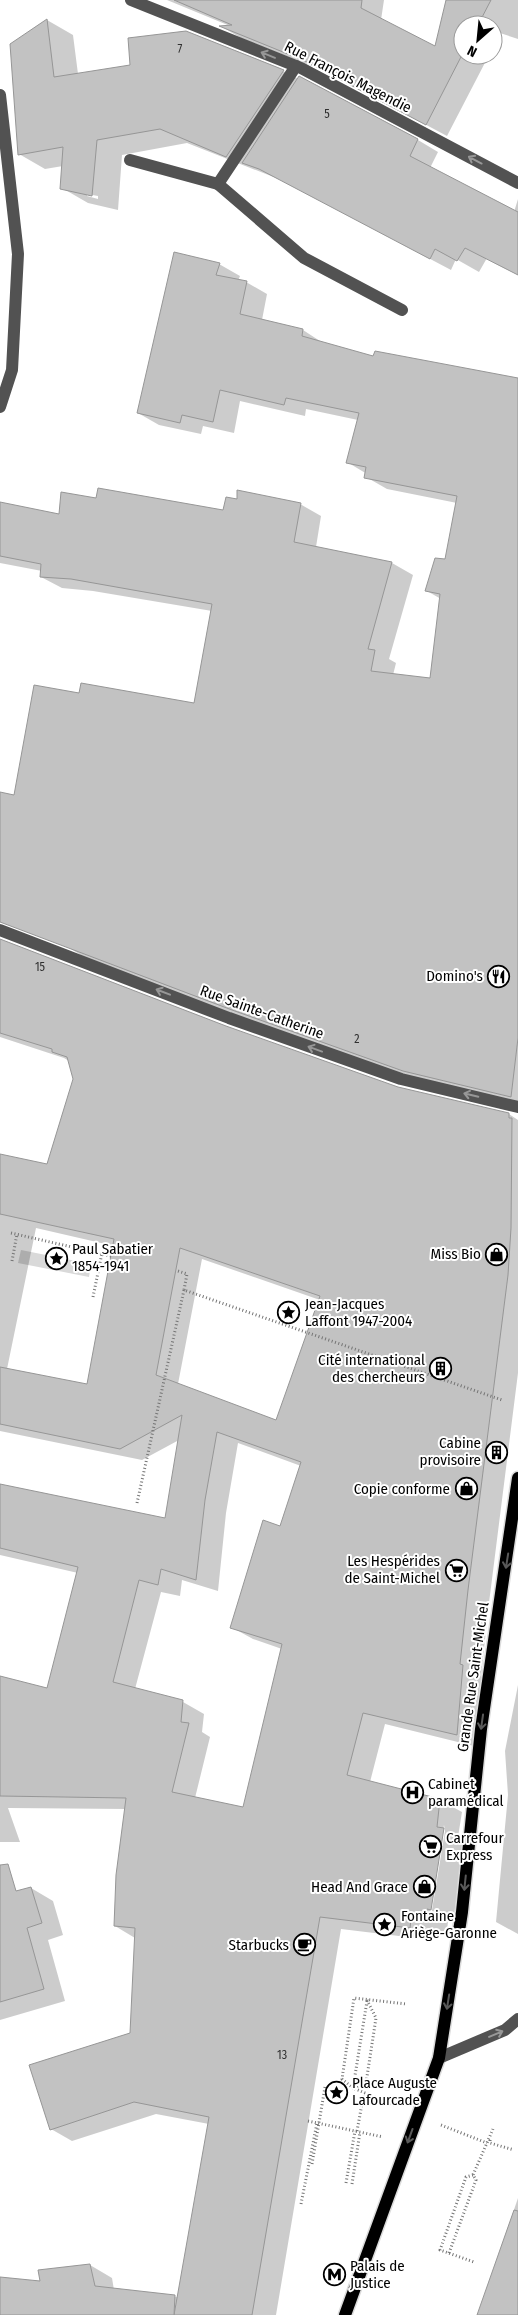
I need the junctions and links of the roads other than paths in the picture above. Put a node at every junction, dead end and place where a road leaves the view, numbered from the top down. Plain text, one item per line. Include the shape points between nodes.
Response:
1 (131, 0) edge
2 (296, 66) junction
3 (0, 95) edge
4 (130, 160) dead end
5 (518, 183) edge
6 (218, 184) junction
7 (402, 310) dead end
8 (0, 407) edge
9 (0, 930) edge
10 (518, 1107) edge
11 (518, 1478) edge
12 (518, 2019) edge
13 (439, 2058) junction
14 (345, 2315) edge

2 -> 1 street, Rue François Magendie
5 -> 2 street, Rue François Magendie
2 - 6 street
3 - 8 street via 18,254 12,370
4 - 6 street
6 - 7 street via 304,258
10 -> 9 street, Rue Sainte-Catherine via 401,1079 229,1018
11 -> 13 main road, Grande Rue Saint-Michel via 481,1729 462,1912
13 -> 12 street via 505,2030
13 -> 14 main road

